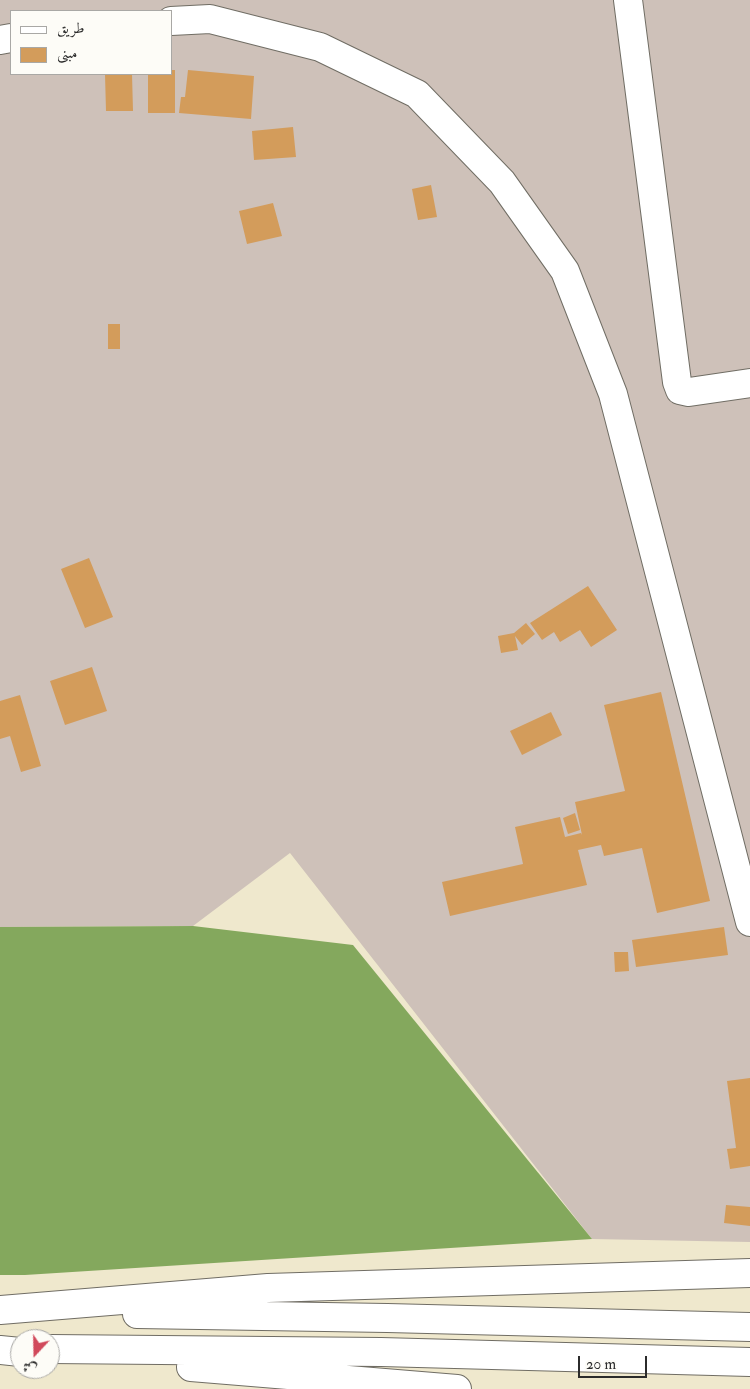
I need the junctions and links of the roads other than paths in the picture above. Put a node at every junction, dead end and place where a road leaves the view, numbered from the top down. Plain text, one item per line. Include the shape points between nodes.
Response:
1 (628, 0) edge
2 (172, 21) edge
3 (750, 382) edge
4 (750, 922) edge
5 (750, 1273) edge
6 (0, 1311) edge
7 (750, 1327) edge
8 (60, 1349) edge
9 (60, 1355) edge
10 (750, 1362) edge
11 (456, 1389) edge

1 - 3 main road via 676,382 680,390 689,392
2 - 4 main road via 210,19 320,47 416,94 502,182 565,272 613,394
5 - 6 main road via 268,1288
6 - 7 main road
8 - 10 main road via 381,1352
9 - 11 main road

